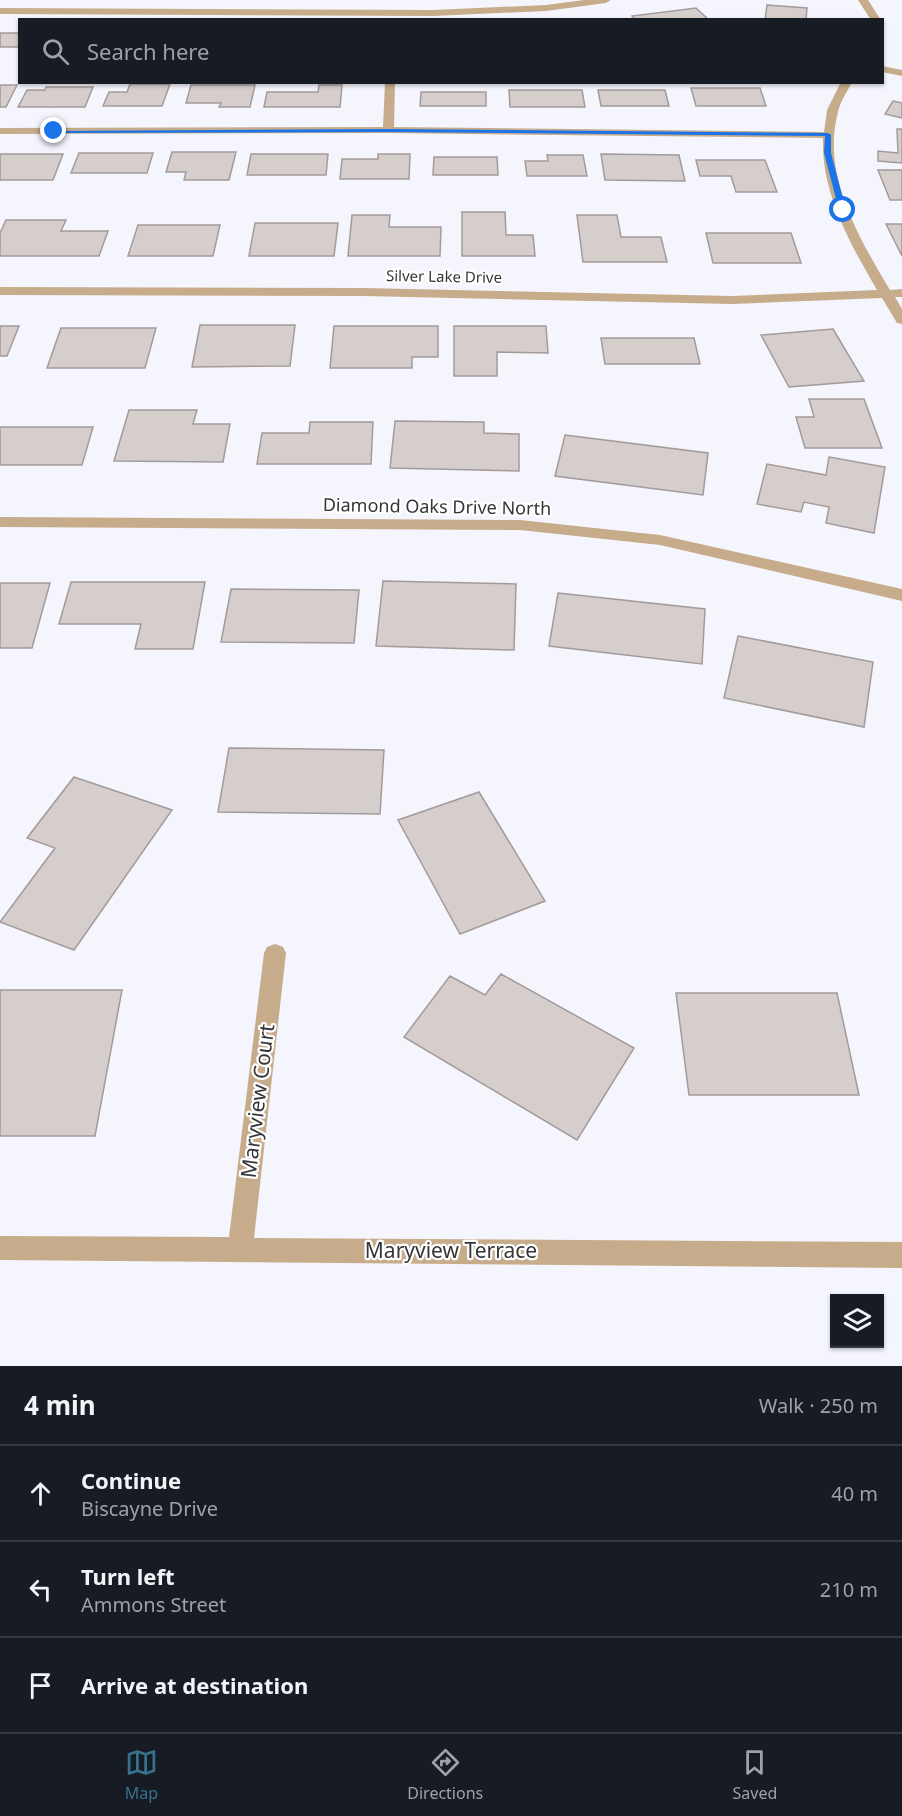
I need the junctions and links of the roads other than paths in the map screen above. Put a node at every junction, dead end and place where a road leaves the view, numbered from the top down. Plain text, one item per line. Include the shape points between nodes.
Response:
1 (396, 0) edge
2 (606, 0) edge
3 (863, 0) edge
4 (0, 12) edge
5 (394, 16) edge
6 (875, 18) edge
7 (884, 69) edge
8 (902, 73) edge
9 (390, 84) edge
10 (846, 84) edge
11 (388, 130) junction
12 (0, 131) edge
13 (828, 135) junction
14 (0, 291) edge
15 (902, 293) edge
16 (887, 295) junction
17 (902, 320) edge
18 (0, 522) edge
19 (902, 595) edge
20 (275, 952) dead end
21 (0, 1248) edge
22 (240, 1249) junction
23 (902, 1255) edge

1 - 5 street
2 - 5 street via 546,8
3 - 6 street
4 - 5 street
7 - 8 street
9 - 11 street
10 - 13 street via 837,96
11 - 12 street
11 - 13 street
13 - 16 street via 828,153 843,210 859,248
14 - 16 street, Silver Lake Drive via 363,292 733,300
15 - 16 street, Silver Lake Drive
16 - 17 street
18 - 19 street, Diamond Oaks Drive North via 520,525 660,540
20 - 22 street, Maryview Court
21 - 22 street, Maryview Terrace
22 - 23 street, Maryview Terrace

